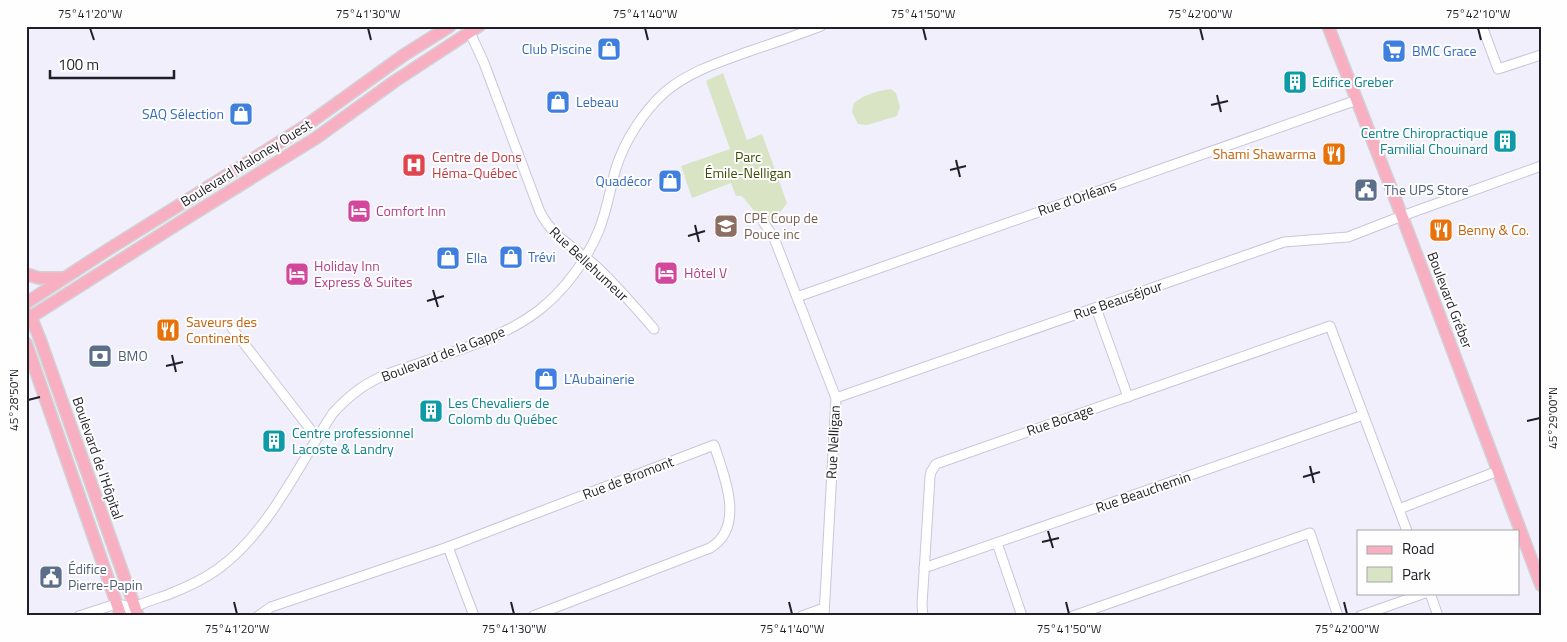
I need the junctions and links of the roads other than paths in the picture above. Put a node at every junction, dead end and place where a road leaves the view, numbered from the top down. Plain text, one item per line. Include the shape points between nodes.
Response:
1 (450, 26) edge
2 (821, 26) edge
3 (1328, 26) edge
4 (1482, 26) edge
5 (472, 28) edge
6 (441, 30) edge
7 (1541, 54) edge
8 (1357, 100) junction
9 (1541, 166) edge
10 (227, 174) junction
11 (236, 188) junction
12 (1402, 216) junction
13 (764, 223) dead end
14 (585, 257) junction
15 (26, 274) edge
16 (63, 278) junction
17 (796, 297) junction
18 (26, 303) edge
19 (1096, 308) junction
20 (28, 317) edge
21 (232, 328) dead end
22 (654, 329) dead end
23 (27, 347) edge
24 (1128, 397) junction
25 (836, 398) junction
26 (1363, 414) junction
27 (317, 438) junction
28 (1498, 472) junction
29 (1399, 509) junction
30 (1407, 530) edge
31 (997, 543) junction
32 (448, 547) junction
33 (924, 568) junction
34 (1541, 585) edge
35 (1421, 594) edge
36 (1430, 594) edge
37 (116, 604) junction
38 (136, 611) edge
39 (824, 612) edge
40 (79, 616) edge
41 (122, 616) edge
42 (258, 616) edge
43 (474, 616) edge
44 (533, 616) edge
45 (802, 616) edge
46 (923, 616) edge
47 (1022, 616) edge
48 (1073, 616) edge
49 (1338, 616) edge
50 (1360, 616) edge
51 (1438, 616) edge

1 - 6 main road, Boulevard Maloney Ouest
2 - 14 street, Boulevard de la Gappe via 708,66 664,93 639,122 623,149 602,221
3 - 8 main road, Boulevard Gréber
4 - 7 street via 1498,69
5 - 11 main road, Boulevard Maloney Ouest via 316,138
5 - 14 street, Rue Bellehumeur via 540,212 554,233
6 - 10 main road, Boulevard Maloney Ouest via 320,116
8 - 12 main road, Boulevard Gréber
8 - 17 street, Rue d'Orléans
9 - 12 street, Rue Beauséjour
10 - 11 main road
10 - 16 main road, Boulevard Maloney Ouest
11 - 20 main road, Boulevard Maloney Ouest
12 - 19 street, Rue Beauséjour via 1348,237 1284,242
12 - 28 main road, Boulevard Gréber
13 - 17 street, Rue Nelligan via 774,238
14 - 22 street, Rue Bellehumeur
14 - 27 street, Boulevard de la Gappe via 549,302 527,318 489,339 363,386 333,413
15 - 16 main road via 39,278
16 - 18 main road, Boulevard Maloney Ouest
17 - 25 street, Rue Nelligan
19 - 24 street
19 - 25 street, Rue Beauséjour
20 - 38 main road, Boulevard de l'Hôpital via 41,342
21 - 27 street
23 - 37 main road
24 - 26 street, Rue Bocage via 1330,326
24 - 33 street, Rue Bocage via 936,464 930,477
25 - 39 street, Rue Nelligan
26 - 29 street
26 - 31 street, Rue Beauchemin
27 - 38 street, Boulevard de la Gappe via 270,513 244,546 213,572
28 - 29 street
28 - 34 main road, Boulevard Gréber
29 - 30 street
31 - 33 street, Rue Beauchemin
31 - 47 street
32 - 42 street, Rue de Bromont via 271,607
32 - 43 street
32 - 44 street, Rue de Bromont via 714,445 729,497 728,524 720,540 710,548
33 - 46 street, Rue Bocage
35 - 50 street
36 - 51 street
37 - 38 street, Boulevard de la Gappe
37 - 40 street, Boulevard de la Gappe
37 - 41 main road
38 - 41 street, Boulevard de la Gappe
39 - 45 street
48 - 49 street via 1310,533

